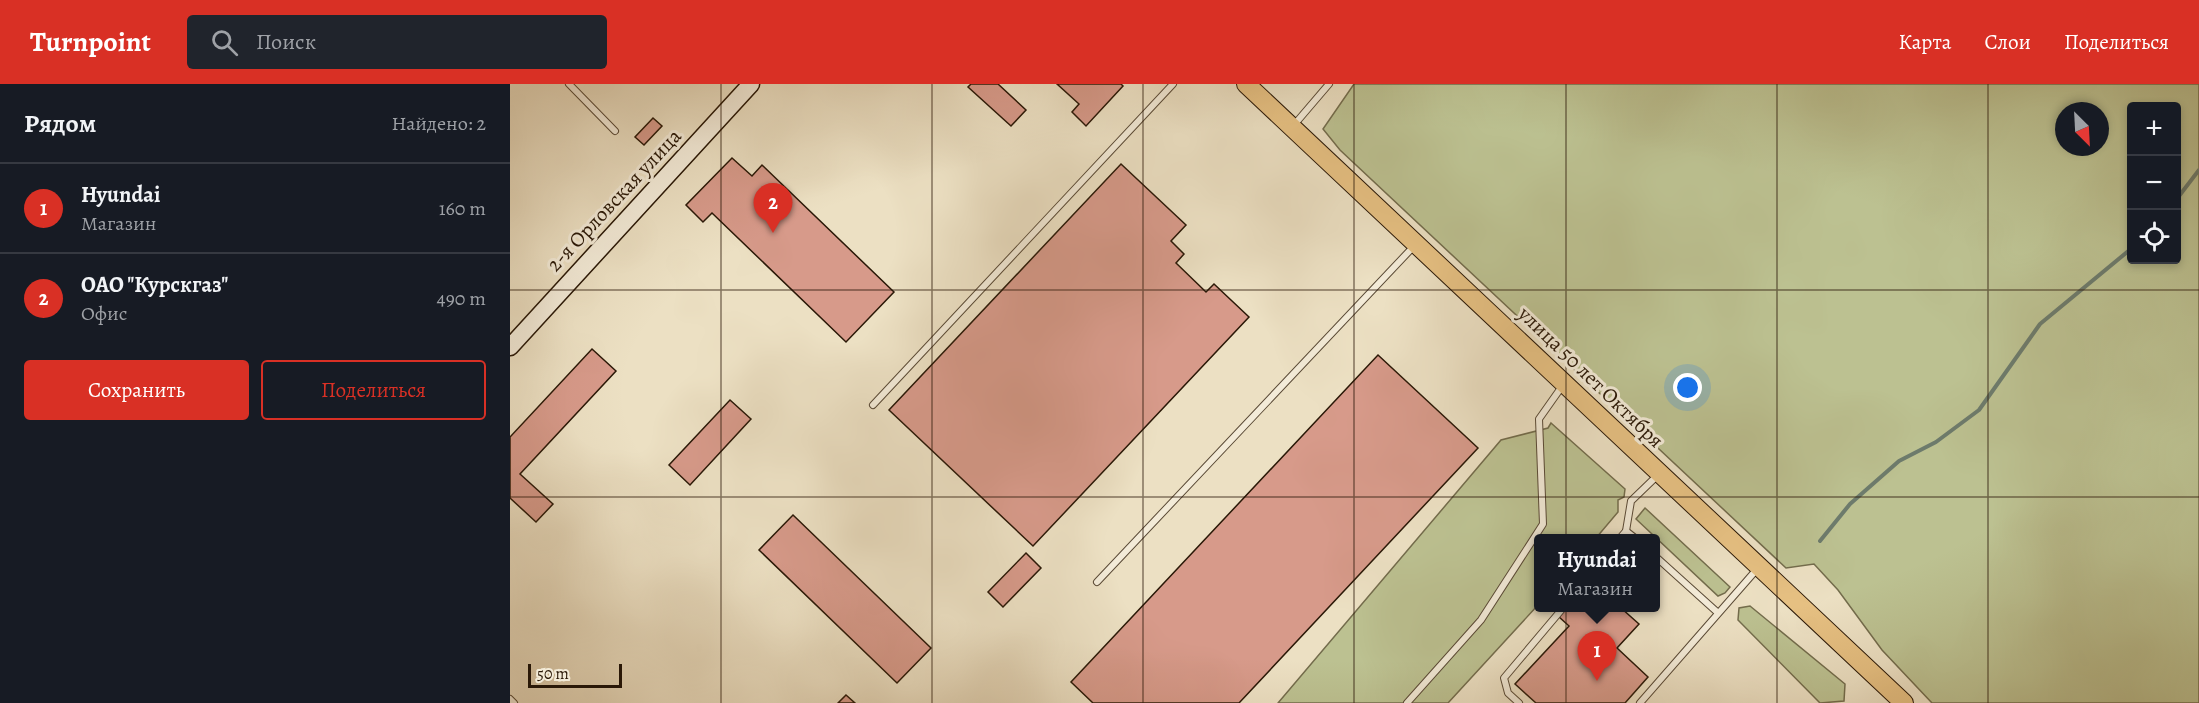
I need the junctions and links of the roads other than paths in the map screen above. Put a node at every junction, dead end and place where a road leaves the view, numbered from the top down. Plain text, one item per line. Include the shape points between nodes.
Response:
1 (569, 84) edge
2 (751, 84) edge
3 (1173, 84) edge
4 (1246, 84) edge
5 (1329, 84) edge
6 (1292, 128) junction
7 (615, 131) dead end
8 (1415, 244) junction
9 (510, 347) edge
10 (1565, 382) junction
11 (873, 405) dead end
12 (1653, 479) junction
13 (1626, 531) junction
14 (1537, 534) edge
15 (1623, 534) edge
16 (1630, 534) edge
17 (1534, 538) edge
18 (1660, 561) edge
19 (1759, 567) junction
20 (1096, 582) dead end
21 (1560, 612) edge
22 (1717, 612) junction
23 (510, 699) edge
24 (514, 703) edge
25 (1407, 703) edge
26 (1519, 703) edge
27 (1640, 703) edge
28 (1904, 703) edge

1 - 7 lane
2 - 9 street, 2-я Орловская улица
3 - 11 lane
4 - 6 main road, улица 50 лет Октября
5 - 6 lane
6 - 8 main road, улица 50 лет Октября
8 - 10 main road, улица 50 лет Октября
8 - 20 lane
10 - 12 main road, улица 50 лет Октября
10 - 14 lane via 1539,419 1543,524
12 - 13 lane via 1631,501
12 - 19 main road, улица 50 лет Октября
13 - 15 lane
13 - 16 lane
17 - 25 lane via 1481,620
18 - 22 lane
19 - 22 lane
19 - 28 main road, улица 50 лет Октября
21 - 26 lane via 1504,678 1508,693
22 - 27 lane
23 - 24 lane

